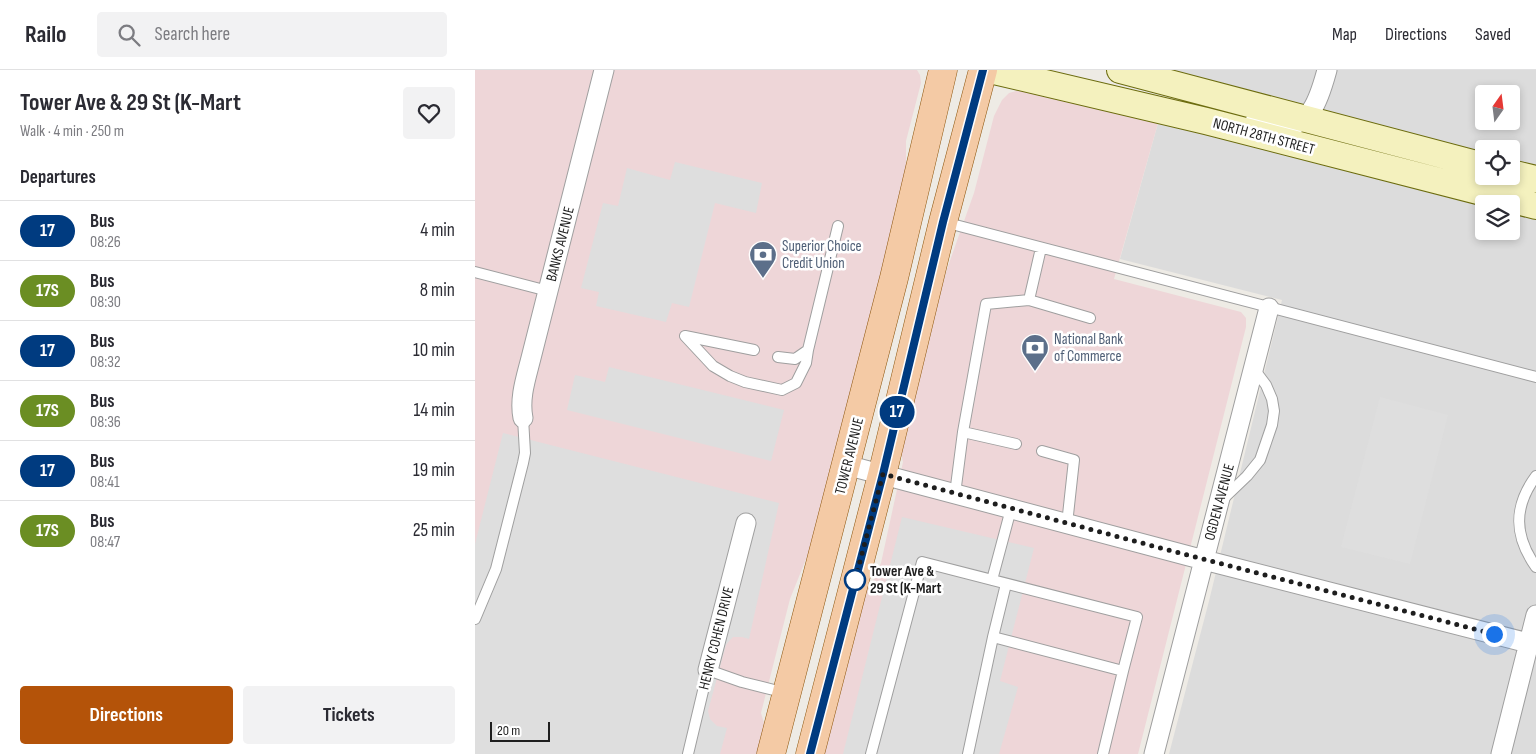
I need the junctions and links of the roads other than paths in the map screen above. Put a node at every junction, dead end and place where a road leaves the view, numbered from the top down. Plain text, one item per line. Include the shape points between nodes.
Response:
1 (604, 70) edge
2 (943, 70) edge
3 (983, 70) edge
4 (990, 70) edge
5 (1120, 70) edge
6 (1327, 70) edge
7 (1169, 112) junction
8 (1306, 118) junction
9 (1475, 164) edge
10 (1520, 176) edge
11 (1536, 180) edge
12 (1536, 206) edge
13 (943, 222) junction
14 (838, 226) dead end
15 (1041, 248) junction
16 (475, 272) edge
17 (548, 291) junction
18 (1029, 300) junction
19 (1269, 308) junction
20 (1090, 318) dead end
21 (755, 350) dead end
22 (808, 350) junction
23 (777, 357) dead end
24 (1253, 368) junction
25 (1536, 377) edge
26 (523, 418) joint
27 (963, 432) junction
28 (1016, 444) dead end
29 (1042, 450) dead end
30 (846, 465) junction
31 (883, 474) junction
32 (1536, 476) edge
33 (955, 494) junction
34 (1218, 503) junction
35 (1011, 509) junction
36 (746, 523) dead end
37 (1067, 524) junction
38 (1204, 560) junction
39 (1536, 567) edge
40 (992, 580) junction
41 (1006, 584) junction
42 (1536, 615) edge
43 (475, 619) edge
44 (993, 638) junction
45 (1533, 644) edge
46 (709, 670) junction
47 (1123, 671) junction
48 (787, 693) junction
49 (687, 754) edge
50 (771, 754) edge
51 (810, 754) edge
52 (871, 754) edge
53 (968, 754) edge
54 (1103, 754) edge
55 (1154, 754) edge
56 (1501, 754) edge

1 - 17 street, BANKS AVENUE
2 - 30 main road, TOWER AVENUE
3 - 13 main road
4 - 7 main road, NORTH 28TH STREET
5 - 8 main road, NORTH 28TH STREET
6 - 8 street via 1320,95
7 - 8 street via 1213,111 1277,126 1290,126
7 - 12 main road, NORTH 28TH STREET
8 - 9 main road, NORTH 28TH STREET
10 - 11 main road
13 - 15 lane
13 - 31 main road
14 - 22 lane
15 - 18 lane
15 - 19 lane
16 - 17 lane
17 - 26 street, BANKS AVENUE via 522,398
18 - 20 lane
18 - 27 lane via 986,304
19 - 24 street, OGDEN AVENUE
19 - 25 lane
21 - 22 lane via 685,336 713,366 729,376 782,390 799,378
22 - 23 lane via 795,359
24 - 34 street, OGDEN AVENUE
24 - 34 lane via 1272,399 1272,425 1260,460
26 - 43 lane via 523,463 496,569
27 - 28 lane
27 - 33 lane
29 - 37 lane via 1074,460
30 - 31 street
30 - 48 main road, TOWER AVENUE
31 - 33 street
31 - 51 main road
32 - 39 lane via 1518,514 1525,549
33 - 35 street
34 - 38 street, OGDEN AVENUE
35 - 37 street
35 - 40 lane
36 - 46 street, HENRY COHEN DRIVE
37 - 38 street
38 - 45 street
38 - 55 street, OGDEN AVENUE
40 - 41 lane
40 - 52 lane via 922,562
41 - 44 lane
41 - 47 lane via 1137,617
42 - 45 street
44 - 47 lane
44 - 53 lane
45 - 56 street
46 - 48 lane
46 - 49 lane, HENRY COHEN DRIVE
47 - 54 lane
48 - 50 main road, TOWER AVENUE

